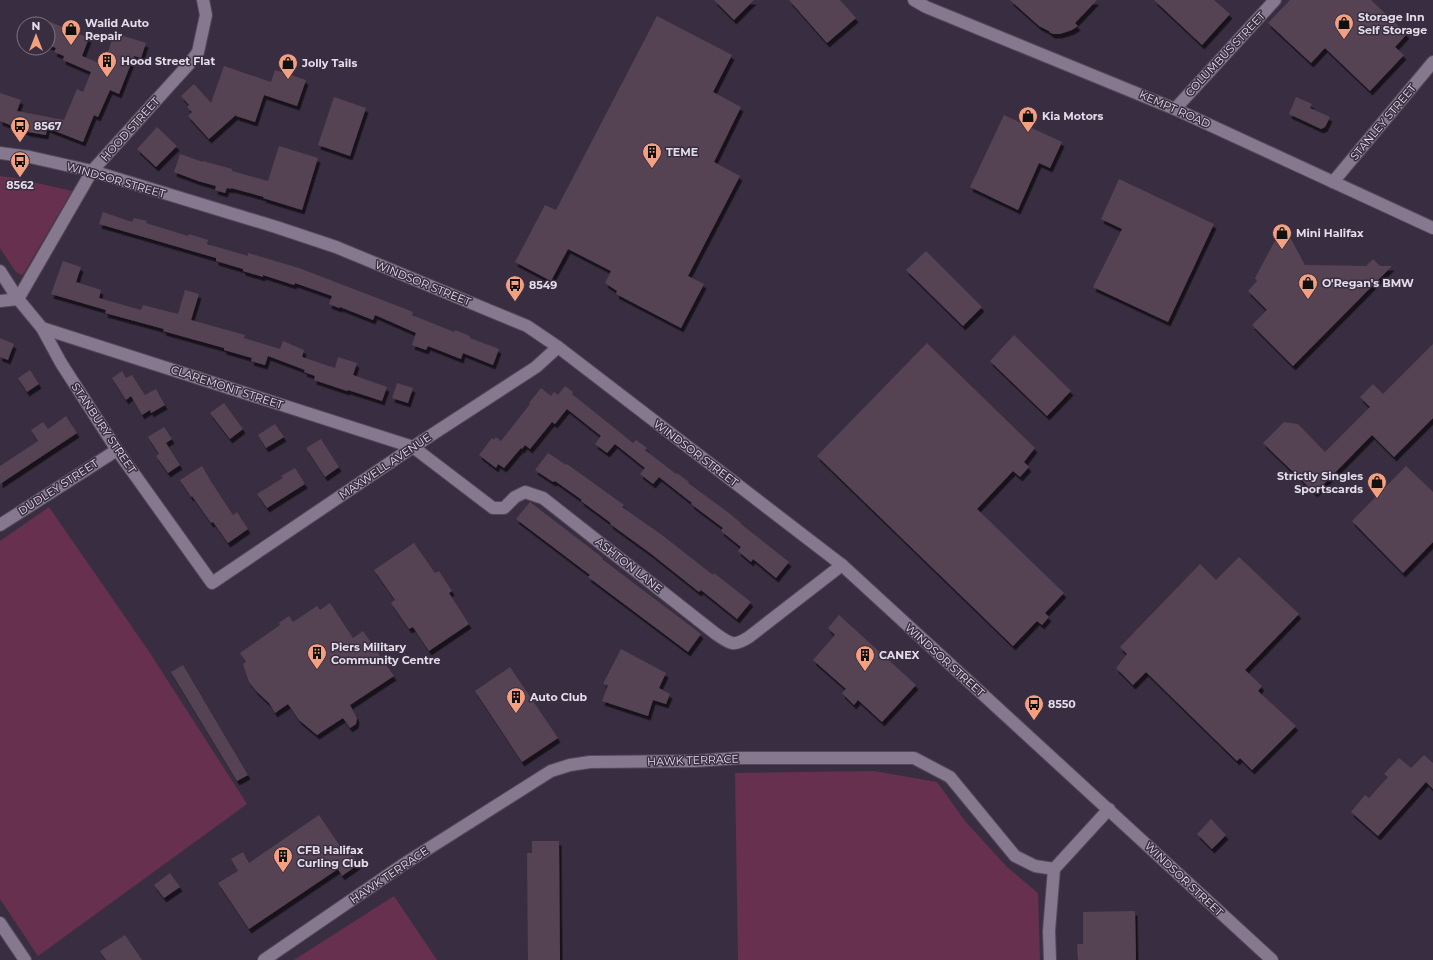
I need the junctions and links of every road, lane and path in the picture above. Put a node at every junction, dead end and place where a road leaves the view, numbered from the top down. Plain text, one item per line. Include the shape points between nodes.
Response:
1 (203, 0) edge
2 (914, 0) edge
3 (1275, 0) edge
4 (1433, 62) edge
5 (1175, 109) junction
6 (0, 153) edge
7 (92, 171) junction
8 (1333, 182) junction
9 (1433, 228) edge
10 (0, 271) edge
11 (18, 299) junction
12 (0, 301) edge
13 (42, 328) junction
14 (558, 347) junction
15 (413, 447) junction
16 (117, 450) junction
17 (0, 525) edge
18 (842, 565) junction
19 (212, 583) joint
20 (1109, 809) junction
21 (1054, 869) junction
22 (0, 923) edge
23 (25, 960) edge
24 (264, 960) edge
25 (1050, 960) edge
26 (1272, 960) edge

1 - 7 street, HOOD STREET via 206,15 198,52
2 - 5 street, KEMPT ROAD
3 - 5 street, COLUMBUS STREET
4 - 8 street, STANLEY STREET
5 - 8 street, KEMPT ROAD
6 - 7 street, WINDSOR STREET
7 - 11 street, HOOD STREET
7 - 14 street, WINDSOR STREET via 336,247 527,326
8 - 9 street, KEMPT ROAD
10 - 11 street, STANBURY STREET
11 - 12 street
11 - 13 street, STANBURY STREET
13 - 15 street, CLAREMONT STREET
13 - 16 street, STANBURY STREET via 61,363
14 - 15 street, MAXWELL AVENUE via 536,366
14 - 18 street, WINDSOR STREET
15 - 18 street, ASHTON LANE via 493,508 504,508 515,497 525,492 543,498 716,634 734,644 741,643 766,625
15 - 19 street, MAXWELL AVENUE
16 - 17 street, DUDLEY STREET
16 - 19 street, STANBURY STREET
18 - 20 street, WINDSOR STREET
20 - 21 street
20 - 26 street, WINDSOR STREET
21 - 24 street, HAWK TERRACE via 1035,866 1015,856 950,777 914,758 739,758 590,762 551,771 404,864
21 - 25 street via 1049,931
22 - 23 street

